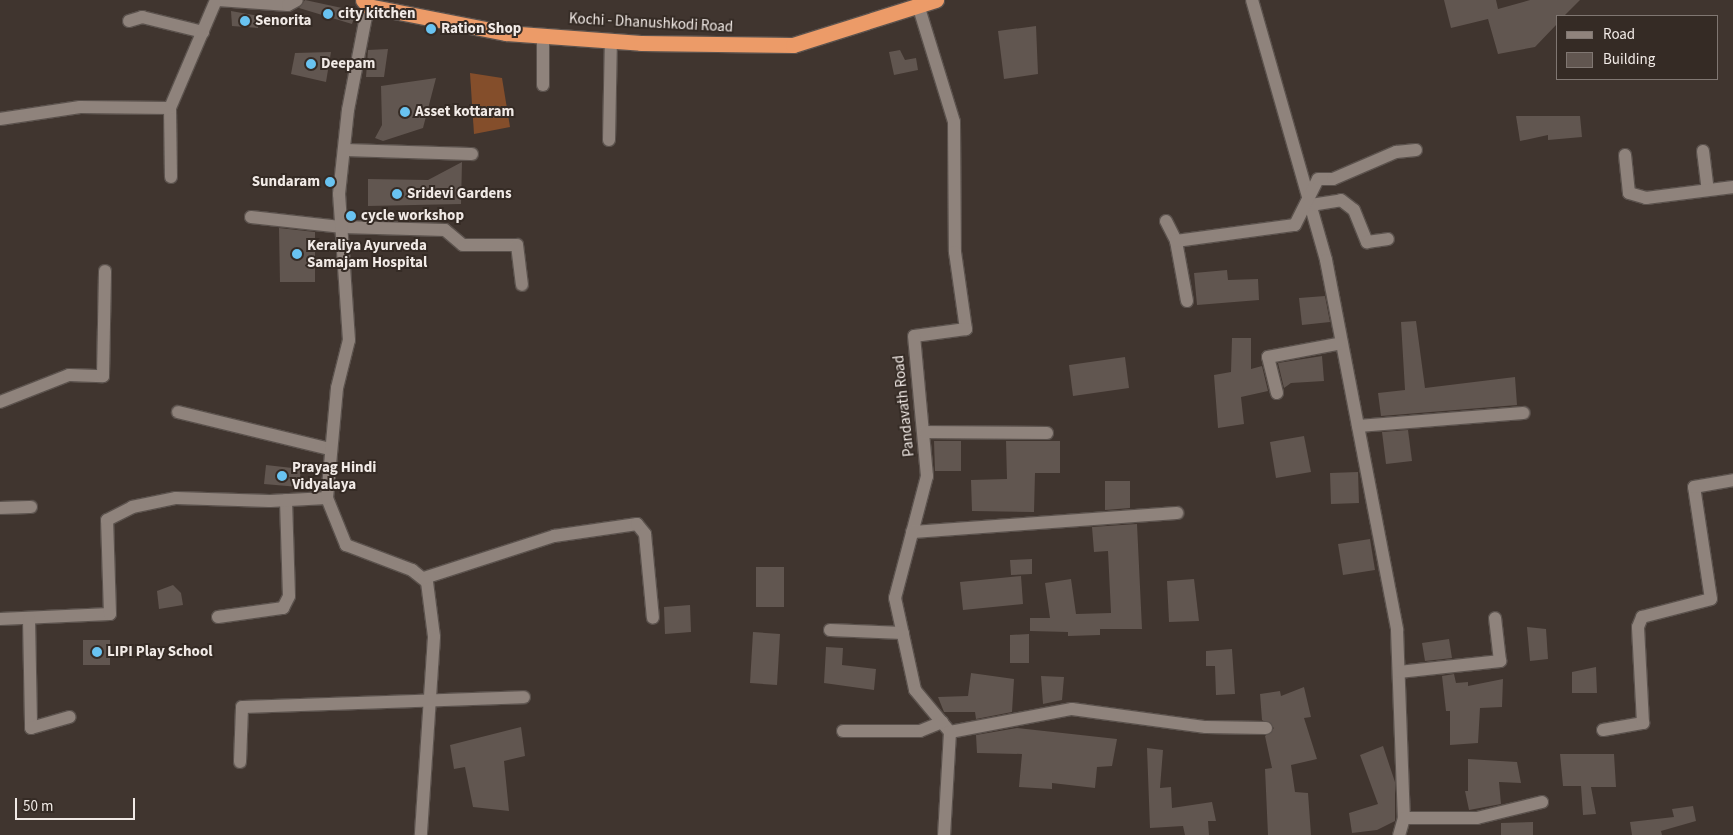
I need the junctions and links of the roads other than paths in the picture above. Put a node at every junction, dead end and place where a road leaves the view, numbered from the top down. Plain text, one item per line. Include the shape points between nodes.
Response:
1 (217, 0) edge
2 (297, 0) edge
3 (936, 0) edge
4 (1252, 0) edge
5 (365, 3) edge
6 (919, 8) junction
7 (129, 21) dead end
8 (203, 32) junction
9 (543, 36) junction
10 (611, 40) junction
11 (543, 85) dead end
12 (170, 108) junction
13 (0, 118) edge
14 (609, 140) dead end
15 (344, 150) junction
16 (1416, 150) dead end
17 (1703, 151) dead end
18 (472, 154) dead end
19 (1625, 155) dead end
20 (171, 177) dead end
21 (1733, 187) edge
22 (1708, 190) junction
23 (1310, 201) junction
24 (251, 217) dead end
25 (1166, 221) dead end
26 (342, 227) junction
27 (1388, 239) dead end
28 (1176, 241) junction
29 (105, 271) dead end
30 (522, 285) dead end
31 (1187, 301) dead end
32 (1342, 343) junction
33 (1277, 393) dead end
34 (0, 402) edge
35 (178, 412) dead end
36 (1523, 413) dead end
37 (1358, 426) junction
38 (925, 432) junction
39 (1047, 433) dead end
40 (330, 448) junction
41 (1733, 480) edge
42 (326, 498) junction
43 (286, 500) junction
44 (31, 507) dead end
45 (0, 508) edge
46 (1177, 513) dead end
47 (912, 532) junction
48 (424, 578) junction
49 (218, 618) dead end
50 (653, 618) dead end
51 (1495, 618) dead end
52 (0, 619) edge
53 (29, 619) junction
54 (830, 630) dead end
55 (903, 633) junction
56 (1399, 672) junction
57 (524, 698) dead end
58 (428, 703) junction
59 (68, 717) dead end
60 (946, 727) junction
61 (1266, 728) dead end
62 (1603, 730) dead end
63 (843, 732) dead end
64 (240, 762) dead end
65 (1542, 802) dead end
66 (1404, 818) junction
67 (421, 835) edge
68 (944, 835) edge
69 (1399, 835) edge

1 - 2 street via 288,5
1 - 8 street
3 - 6 highway, Kochi - Dhanushkodi Road
4 - 23 street
5 - 9 highway, Kochi - Dhanushkodi Road via 506,34
5 - 15 street
6 - 10 highway, Kochi - Dhanushkodi Road via 793,44
6 - 38 street, Pandavath Road via 954,122 955,252 966,329 914,336
7 - 8 street via 142,16
8 - 12 street
9 - 10 highway, Kochi - Dhanushkodi Road
9 - 11 street
10 - 14 street
12 - 13 street via 80,107
12 - 20 street
15 - 18 street
15 - 26 street via 339,194
16 - 23 street via 1396,152 1333,179 1318,179
17 - 22 street
19 - 22 street via 1629,193 1646,198
21 - 22 street
23 - 27 street via 1341,200 1354,210 1367,242
23 - 28 street via 1295,225
23 - 32 street
24 - 26 street
25 - 28 street
26 - 30 street via 445,230 463,245 518,245
26 - 40 street via 349,340
28 - 31 street
29 - 34 street via 103,376 69,375
32 - 33 street via 1268,356
32 - 37 street
35 - 40 street
36 - 37 street
37 - 56 street via 1397,630
38 - 39 street
38 - 47 street, Pandavath Road via 927,476
40 - 42 street
41 - 62 street via 1694,487 1711,599 1642,617 1638,627 1642,723
42 - 43 street
42 - 48 street via 346,545
43 - 49 street via 289,596 283,608
43 - 53 street via 176,498 132,507 107,520 110,614
44 - 45 street
46 - 47 street
47 - 55 street, Pandavath Road via 896,598
48 - 50 street via 554,536 637,524 644,534
48 - 58 street via 434,637
51 - 56 street via 1500,660
52 - 53 street
53 - 59 street via 31,728
54 - 55 street
55 - 60 street, Pandavath Road via 915,690
56 - 66 street
57 - 58 street
58 - 64 street via 242,707
58 - 67 street
60 - 61 street via 1072,709 1206,727
60 - 63 street via 920,731
60 - 68 street
65 - 66 street via 1477,818
66 - 69 street

